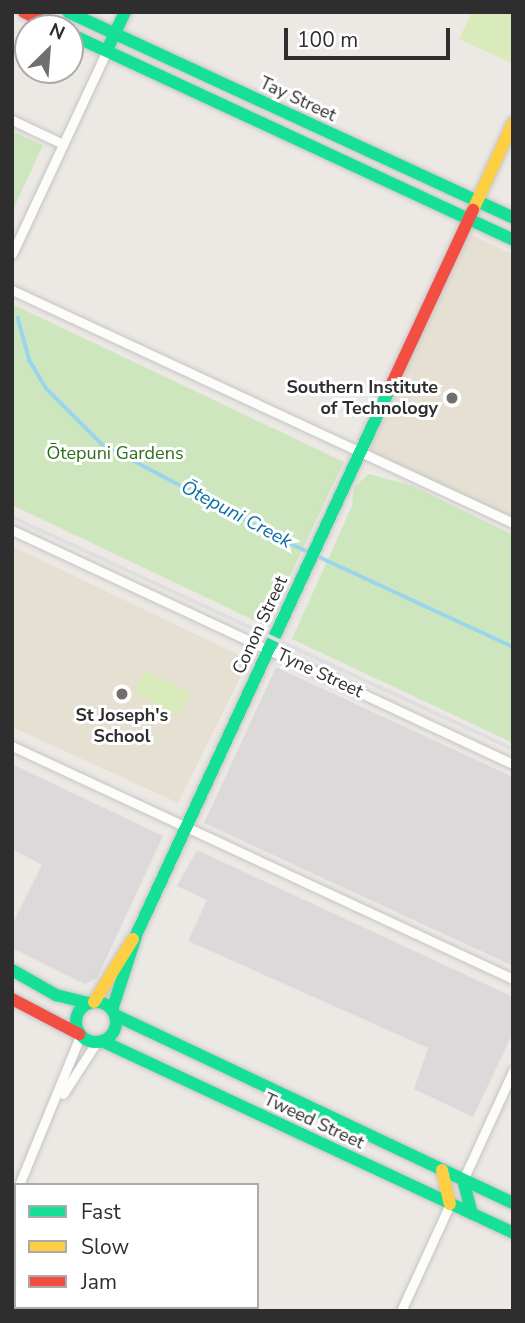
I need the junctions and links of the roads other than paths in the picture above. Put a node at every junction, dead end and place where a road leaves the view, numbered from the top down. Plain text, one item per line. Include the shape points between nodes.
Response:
1 (68, 12) edge
2 (125, 12) edge
3 (114, 34) junction
4 (84, 40) edge
5 (107, 50) junction
6 (12, 120) edge
7 (513, 123) edge
8 (63, 144) junction
9 (476, 202) junction
10 (513, 218) edge
11 (468, 220) junction
12 (513, 240) edge
13 (12, 254) edge
14 (12, 290) edge
15 (361, 452) junction
16 (513, 523) edge
17 (12, 530) edge
18 (268, 649) junction
19 (12, 746) edge
20 (513, 764) edge
21 (186, 827) junction
22 (137, 933) junction
23 (12, 970) edge
24 (513, 979) edge
25 (12, 999) edge
26 (91, 1003) junction
27 (113, 1013) junction
28 (80, 1035) junction
29 (99, 1042) junction
30 (513, 1071) edge
31 (60, 1096) junction
32 (442, 1170) junction
33 (463, 1180) junction
34 (20, 1183) edge
35 (450, 1203) junction
36 (513, 1203) edge
37 (472, 1214) junction
38 (513, 1233) edge
39 (401, 1311) edge

1 - 3 main road, Tay Street
2 - 3 main road
3 - 5 main road
3 - 9 main road, Tay Street
4 - 5 main road, Tay Street
5 - 8 street
5 - 11 main road, Tay Street
6 - 8 street
7 - 9 main road, Conon Street
8 - 13 street
9 - 10 main road, Tay Street
9 - 11 main road, Conon Street
11 - 12 main road, Tay Street
11 - 15 main road, Conon Street
14 - 15 street
15 - 16 street
15 - 18 main road, Conon Street
17 - 18 street, Tyne Street
18 - 20 street, Tyne Street
18 - 21 main road, Conon Street
19 - 21 street
21 - 22 main road, Conon Street
21 - 24 street
22 - 26 main road
22 - 27 main road, Conon Street
23 - 26 main road via 56,995
25 - 28 main road
26 - 27 main road
26 - 28 main road via 76,1016
27 - 29 main road, Conon Street via 114,1031
27 - 32 main road, Tweed Street
28 - 29 main road
28 - 31 street
29 - 31 street
29 - 35 main road, Tweed Street
30 - 33 street
31 - 34 street
32 - 33 main road, Tweed Street
32 - 35 main road
33 - 36 main road, Tweed Street
33 - 37 main road
35 - 37 main road, Tweed Street
35 - 39 street
37 - 38 main road, Tweed Street

